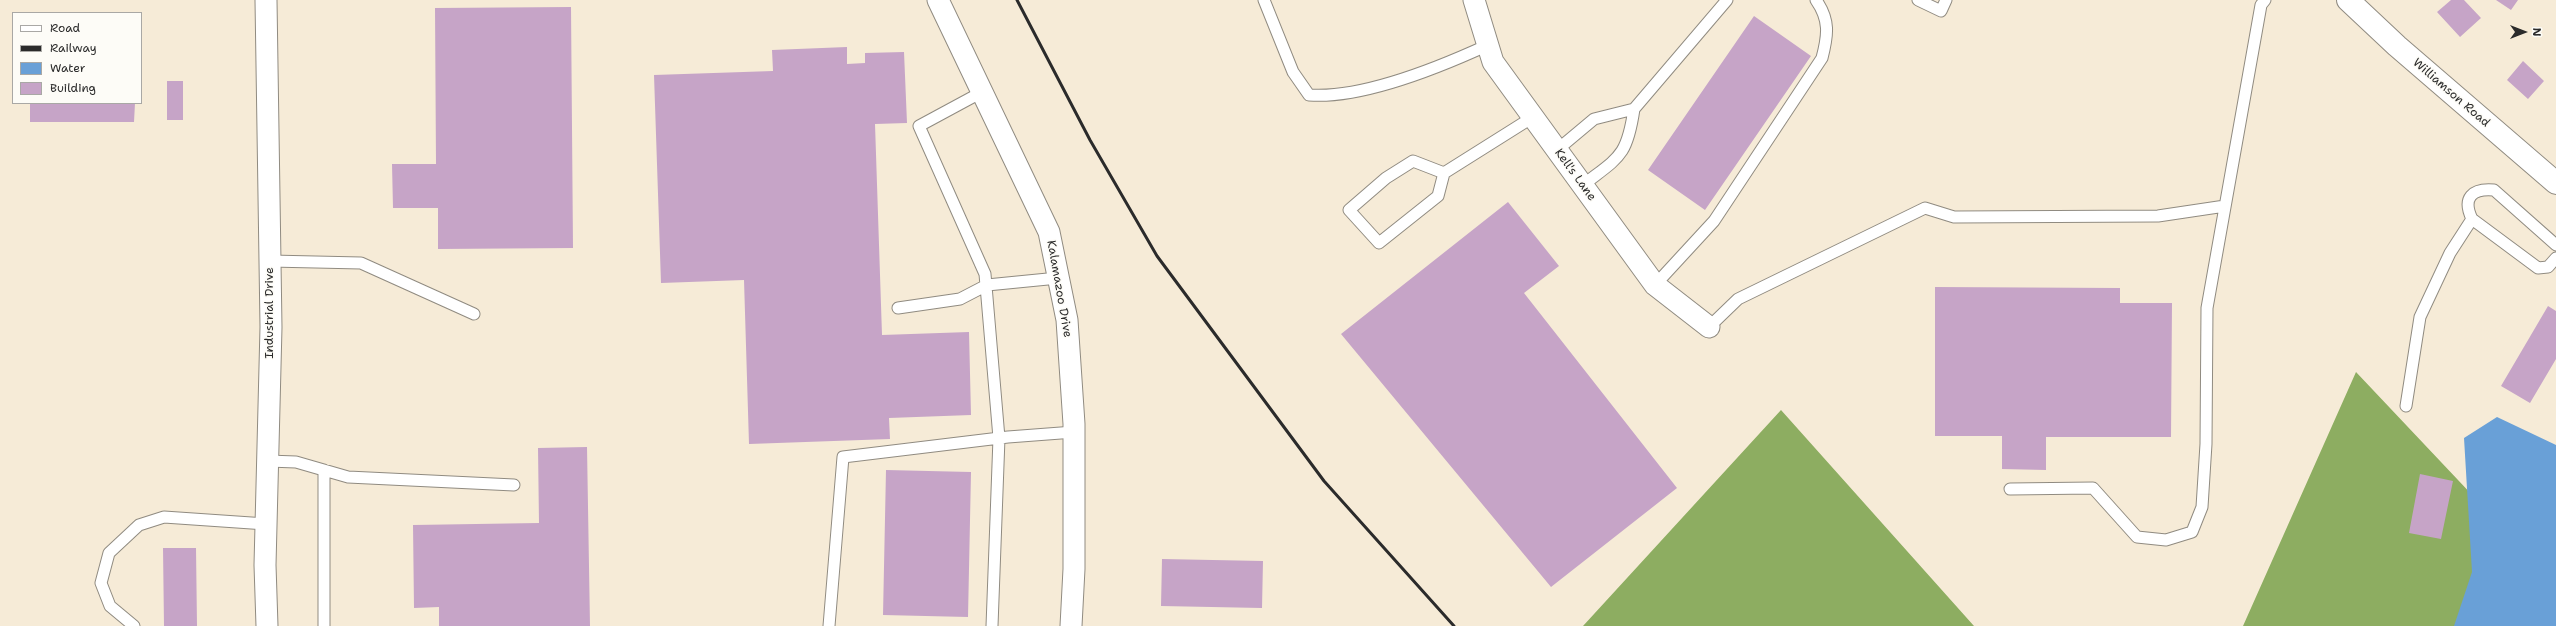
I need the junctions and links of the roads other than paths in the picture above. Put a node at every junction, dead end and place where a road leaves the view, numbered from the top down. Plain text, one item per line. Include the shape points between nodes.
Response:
1 (266, 0) edge
2 (938, 0) edge
3 (1264, 0) edge
4 (1474, 0) edge
5 (1727, 0) edge
6 (1816, 0) edge
7 (1918, 0) edge
8 (1946, 0) edge
9 (2265, 0) edge
10 (2348, 0) edge
11 (1488, 45) junction
12 (982, 92) junction
13 (1634, 109) junction
14 (1533, 117) junction
15 (1557, 150) junction
16 (1444, 173) junction
17 (2556, 183) edge
18 (1583, 185) junction
19 (2225, 206) junction
20 (2472, 219) junction
21 (2556, 245) edge
22 (2556, 258) edge
23 (270, 261) junction
24 (1058, 278) junction
25 (987, 285) junction
26 (1655, 285) junction
27 (898, 308) dead end
28 (474, 314) dead end
29 (1709, 327) joint
30 (2406, 406) dead end
31 (1074, 432) junction
32 (999, 438) junction
33 (268, 461) junction
34 (324, 470) junction
35 (514, 485) dead end
36 (2010, 489) dead end
37 (266, 524) junction
38 (134, 626) edge
39 (267, 626) edge
40 (324, 626) edge
41 (829, 626) edge
42 (992, 626) edge
43 (1071, 626) edge

1 - 23 street, Industrial Drive
2 - 12 street, Kalamazoo Drive
3 - 11 lane via 1293,72 1309,95 1329,96 1387,82 1465,56
4 - 11 street, Kell's Lane
5 - 13 lane
6 - 26 lane via 1825,13 1827,36 1822,58 1714,221
7 - 8 lane via 1941,11
9 - 19 lane via 2261,5
10 - 17 main road, Williamson Road via 2397,46
11 - 14 street, Kell's Lane via 1493,62
12 - 24 street, Kalamazoo Drive via 1049,232
12 - 25 lane via 919,126 985,274
13 - 15 lane via 1594,119
13 - 18 lane via 1630,137 1621,156
14 - 15 street, Kell's Lane
14 - 16 lane
15 - 18 street, Kell's Lane
16 - 16 lane via 1438,196 1379,243 1349,210 1386,178 1413,161
18 - 26 street, Kell's Lane
19 - 29 lane via 2158,216 1954,217 1925,208 1738,298
19 - 36 lane via 2207,308 2206,444 2202,507 2192,532 2166,540 2137,537 2093,488
20 - 21 lane via 2468,201 2474,193 2483,189 2494,190
20 - 22 lane via 2538,268 2548,267
20 - 30 lane via 2450,253 2420,316
23 - 28 lane via 361,263
23 - 33 street, Industrial Drive
24 - 25 lane
24 - 31 street, Kalamazoo Drive via 1067,320
25 - 27 lane via 960,299
25 - 32 lane
26 - 29 street, Kell's Lane
31 - 32 lane
31 - 43 street, Kalamazoo Drive via 1074,569
32 - 41 lane via 843,457
32 - 42 lane
33 - 34 lane via 296,462
33 - 37 street, Industrial Drive
34 - 35 lane via 348,477
34 - 40 lane
37 - 38 lane via 164,517 139,525 109,553 101,583 110,606
37 - 39 street, Industrial Drive

